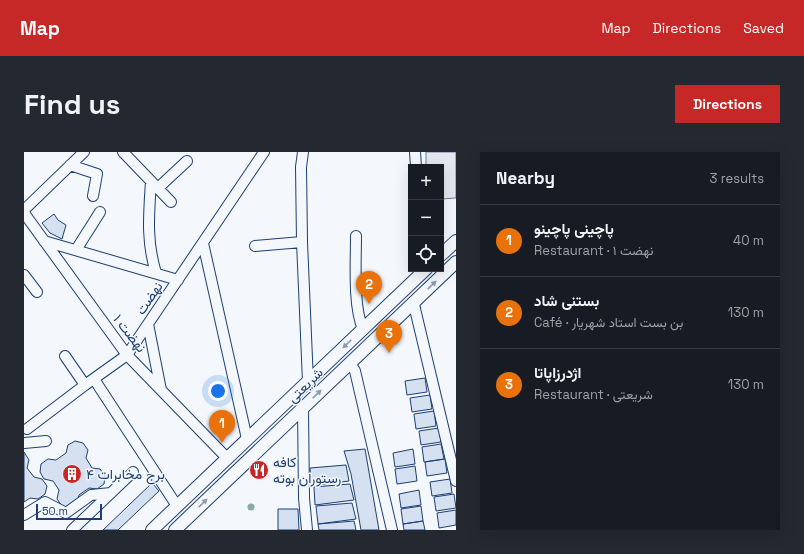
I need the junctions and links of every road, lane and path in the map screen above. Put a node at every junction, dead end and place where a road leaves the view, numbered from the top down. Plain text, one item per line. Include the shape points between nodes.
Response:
1 (84, 152) edge
2 (124, 152) edge
3 (264, 152) edge
4 (303, 152) edge
5 (415, 152) edge
6 (187, 161) dead end
7 (416, 164) edge
8 (70, 165) junction
9 (155, 184) junction
10 (93, 196) dead end
11 (171, 202) dead end
12 (24, 210) edge
13 (100, 212) dead end
14 (24, 213) edge
15 (356, 236) dead end
16 (456, 240) edge
17 (44, 241) junction
18 (203, 242) junction
19 (302, 242) junction
20 (255, 246) dead end
21 (76, 250) junction
22 (444, 252) edge
23 (456, 262) edge
24 (419, 272) edge
25 (156, 273) junction
26 (24, 274) edge
27 (178, 280) junction
28 (37, 292) dead end
29 (414, 302) junction
30 (148, 324) junction
31 (363, 329) junction
32 (127, 355) junction
33 (65, 356) dead end
34 (350, 363) junction
35 (94, 379) junction
36 (308, 382) junction
37 (85, 385) junction
38 (161, 390) junction
39 (303, 408) junction
40 (27, 429) dead end
41 (247, 439) junction
42 (46, 441) dead end
43 (30, 445) edge
44 (227, 458) junction
45 (133, 472) dead end
46 (456, 481) edge
47 (111, 493) junction
48 (177, 506) junction
49 (24, 515) edge
50 (72, 530) edge
51 (152, 530) edge
52 (175, 530) edge
53 (307, 530) edge
54 (392, 530) edge

1 - 8 street
2 - 9 street
3 - 18 street, نهضت
4 - 19 street
5 - 7 street
6 - 9 street
8 - 10 street via 97,174
8 - 12 street
9 - 11 street
9 - 25 street via 148,224 151,255
13 - 21 street
14 - 17 street, نهضت ۱
15 - 31 street via 358,308
16 - 22 main road
17 - 21 street
17 - 32 street, نهضت ۱
18 - 27 street, نهضت
18 - 41 street
19 - 20 street
19 - 36 street
21 - 25 street
29 -> 23 main road, شریعتی
24 - 31 main road, شریعتی
25 - 27 street
26 - 28 street
27 - 30 street, نهضت
29 - 34 main road, شریعتی
29 - 46 street
30 - 32 street, نهضت
30 - 38 street
31 -> 36 main road, شریعتی
32 - 35 street, نهضت
32 - 38 street, نهضت ۱
33 - 37 street
39 -> 34 main road, شریعتی
34 - 54 street via 355,371
35 - 37 street, نهضت
35 - 48 street
36 - 41 main road, شریعتی
37 - 40 street, نهضت
38 - 44 street, نهضت ۱
52 -> 39 main road, شریعتی
39 - 53 street
41 - 44 main road, شریعتی
42 - 43 street
44 - 48 main road, شریعتی
45 - 47 street
47 - 49 street via 91,495 66,513 45,502
47 - 50 street
48 - 51 main road, شریعتی

